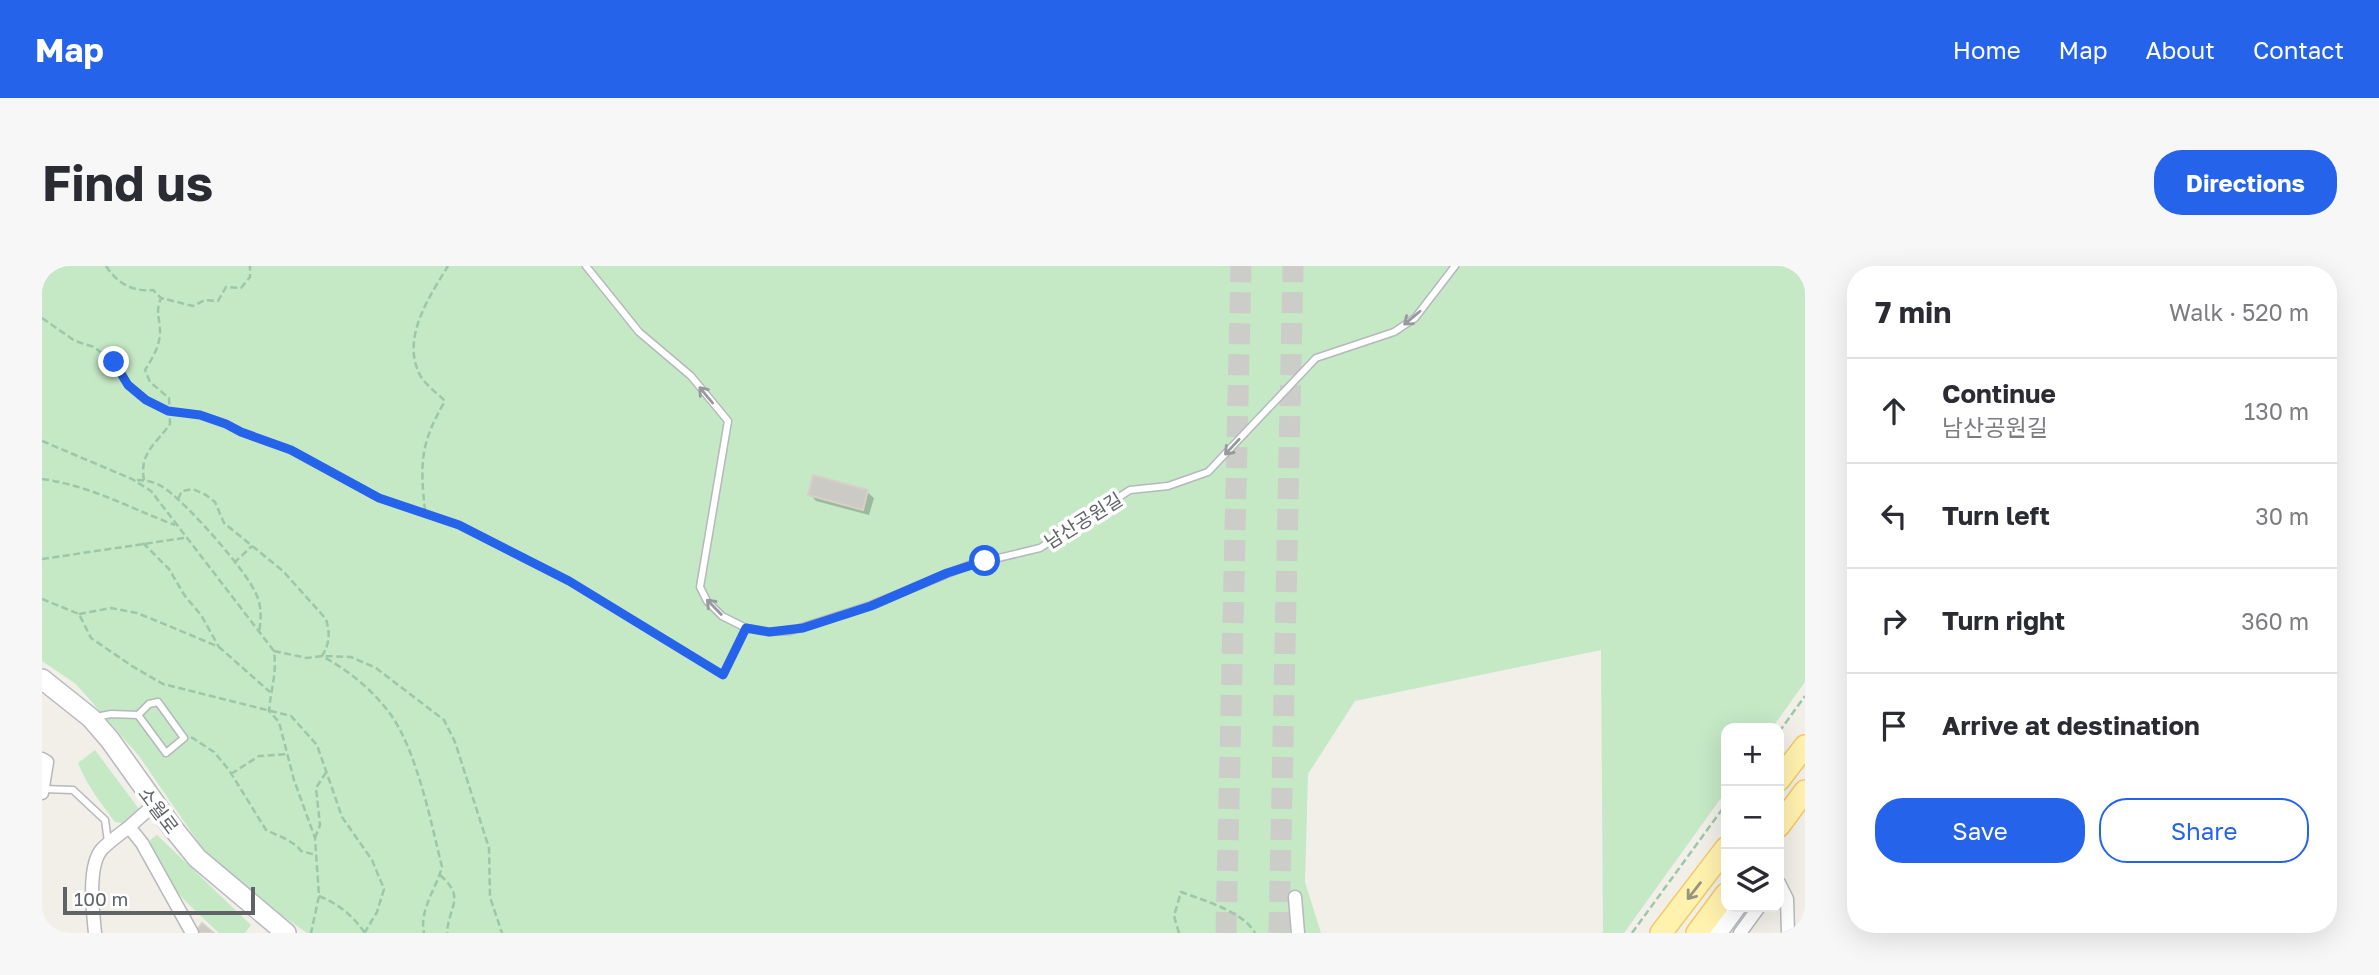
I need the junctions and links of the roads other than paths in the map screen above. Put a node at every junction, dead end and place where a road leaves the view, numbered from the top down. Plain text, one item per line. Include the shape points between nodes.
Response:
1 (586, 266) edge
2 (1455, 266) edge
3 (42, 679) edge
4 (138, 715) junction
5 (91, 718) junction
6 (1805, 746) edge
7 (42, 759) edge
8 (1784, 773) edge
9 (42, 791) edge
10 (1805, 791) edge
11 (156, 803) junction
12 (1784, 819) edge
13 (129, 827) junction
14 (108, 844) junction
15 (1725, 849) edge
16 (1784, 893) edge
17 (1295, 897) dead end
18 (1721, 901) edge
19 (1732, 912) edge
20 (1755, 912) edge
21 (95, 933) edge
22 (191, 933) edge
23 (286, 933) edge
24 (1298, 933) edge
25 (1661, 933) edge
26 (1697, 933) edge
27 (1717, 933) edge
28 (1740, 933) edge
29 (1788, 933) edge

2 -> 1 lane, 남산공원길 via 1415,318 1394,332 1316,358 1208,472 1168,486 1130,490 1040,548 969,565 871,606 790,631 769,632 746,628 722,615 706,601 700,587 728,421 691,376 639,332
3 - 5 main road, 소월로
4 - 4 lane via 166,753 184,738 158,702
4 - 5 lane
5 - 11 main road, 소월로
6 - 8 main road
7 - 9 street via 47,762
9 - 14 lane via 73,790 105,820
10 - 12 main road
11 - 13 street
11 - 23 main road, 소월로 via 197,858
13 - 14 street
13 - 22 street
14 - 21 street via 100,851 94,869
15 -> 25 main road
16 - 29 street
17 - 24 street
18 - 26 main road
19 - 27 main road
20 - 28 street

